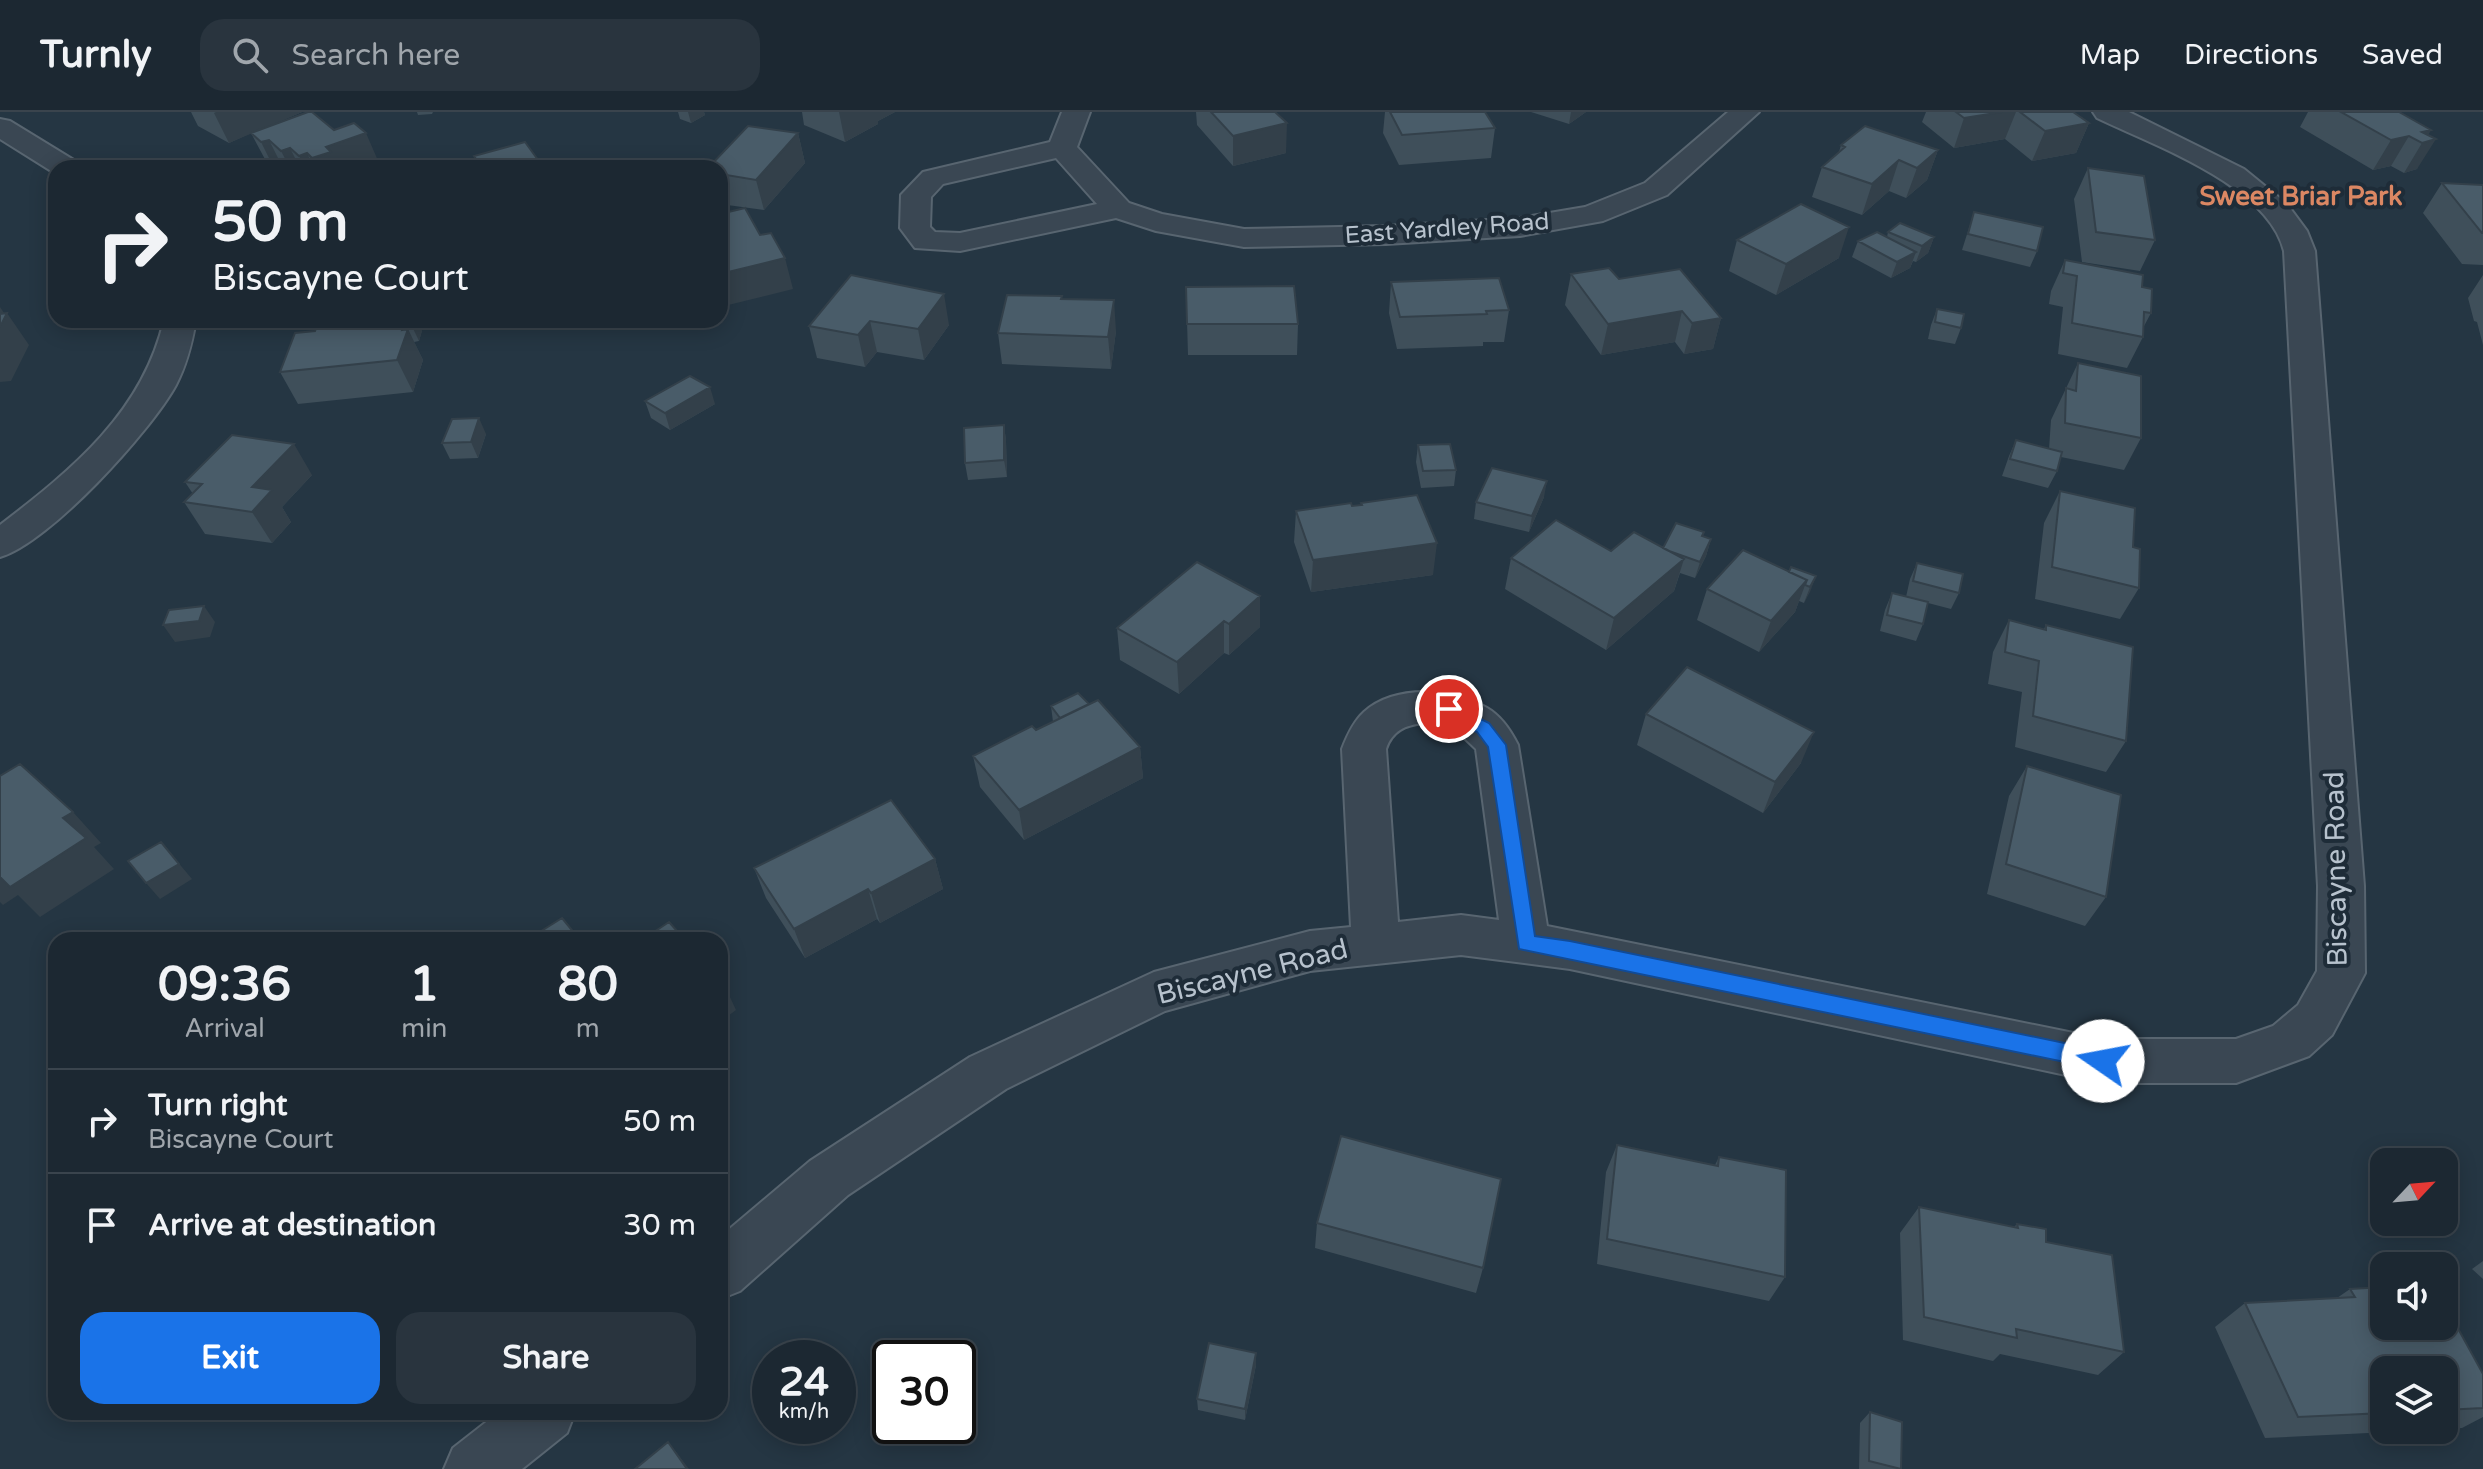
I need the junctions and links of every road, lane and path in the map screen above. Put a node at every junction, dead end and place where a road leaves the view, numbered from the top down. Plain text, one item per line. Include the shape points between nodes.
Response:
1 (1076, 112) edge
2 (1745, 112) edge
3 (2107, 112) edge
4 (0, 127) edge
5 (1062, 148) junction
6 (54, 160) edge
7 (1118, 209) junction
8 (178, 328) edge
9 (0, 544) edge
10 (1376, 942) junction
11 (1526, 943) junction
12 (728, 1265) edge
13 (536, 1420) edge
14 (474, 1469) edge

1 - 5 street
2 - 7 street, East Yardley Road via 1656,189 1592,215 1559,222 1386,235 1244,238 1193,231
3 - 11 street, Biscayne Road via 2245,184 2276,210 2299,246 2341,886 2341,973 2315,1020 2291,1041 2236,1061 2103,1061
4 - 6 street
5 - 7 street
5 - 7 street via 933,178 916,195 915,228 926,241 960,242
8 - 9 street via 172,356 145,405 97,464
10 - 11 street, Biscayne Road via 1461,935
10 - 11 street via 1364,749 1381,720 1412,707 1449,709 1469,717 1497,745
10 - 12 street, Biscayne Road via 1310,951 1154,993 988,1073 829,1178
13 - 14 street

